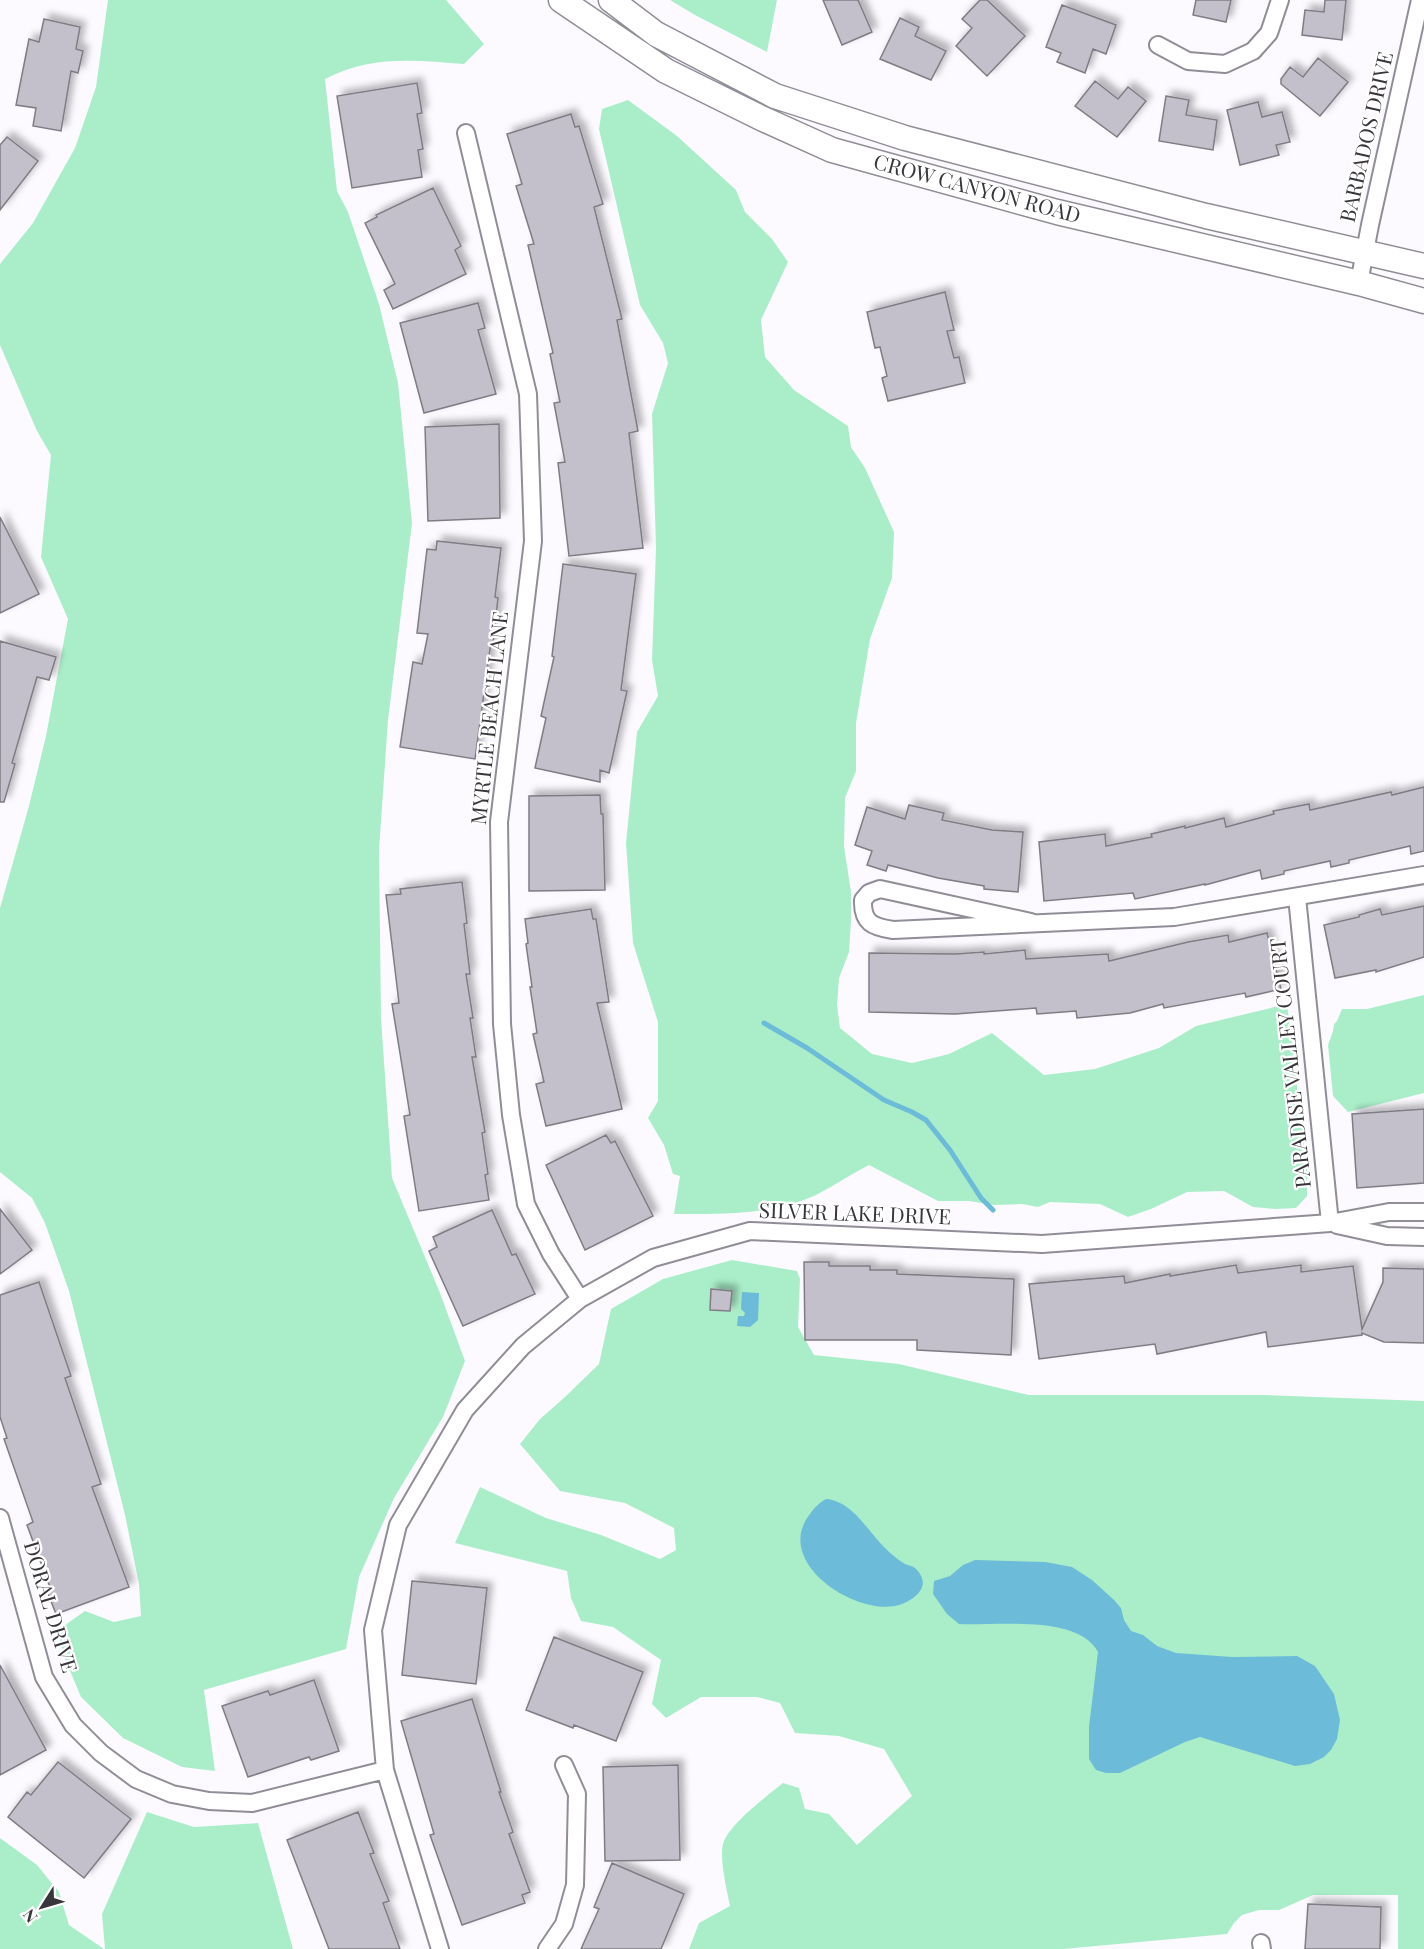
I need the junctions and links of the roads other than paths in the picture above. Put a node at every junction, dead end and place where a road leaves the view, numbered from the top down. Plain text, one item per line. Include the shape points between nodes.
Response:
1 (561, 0) edge
2 (611, 0) edge
3 (1280, 0) edge
4 (1421, 2) edge
5 (1158, 45) dead end
6 (466, 133) dead end
7 (1365, 252) junction
8 (1424, 266) edge
9 (1359, 283) junction
10 (1424, 301) edge
11 (1424, 875) edge
12 (1297, 897) junction
13 (1031, 922) junction
14 (1424, 1212) edge
15 (1330, 1224) junction
16 (1424, 1237) edge
17 (580, 1299) junction
18 (0, 1518) edge
19 (564, 1765) dead end
20 (385, 1770) junction
21 (440, 1949) edge
22 (547, 1949) edge

1 - 9 main road, CROW CANYON ROAD via 666,71 832,150 1057,212
2 - 7 main road, CROW CANYON ROAD via 656,34 775,96 905,138 1206,216
3 - 5 street via 1269,33 1253,51 1225,64 1188,61
4 - 7 street, BARBADOS DRIVE
6 - 17 street, MYRTLE BEACH LANE via 528,394 533,541 499,822 502,1024 525,1204
7 - 8 main road, CROW CANYON ROAD
7 - 9 street, BARBADOS DRIVE
9 - 10 main road, CROW CANYON ROAD
11 - 12 street
12 - 13 street via 1174,916
12 - 15 street, PARADISE VALLEY COURT
13 - 13 street via 880,890 863,900 862,911 877,928
14 - 15 street, SILVER LAKE DRIVE via 1389,1212
15 - 16 street, SILVER LAKE DRIVE via 1387,1236
15 - 17 street, SILVER LAKE DRIVE via 1042,1244 750,1231 653,1258
17 - 20 street, SILVER LAKE DRIVE via 524,1346 465,1410 398,1525 373,1630
18 - 20 street, DORAL DRIVE via 44,1677 73,1725 101,1753 136,1779 172,1794 252,1803
19 - 22 street via 577,1794 575,1885 564,1924
20 - 21 street, SILVER LAKE DRIVE

